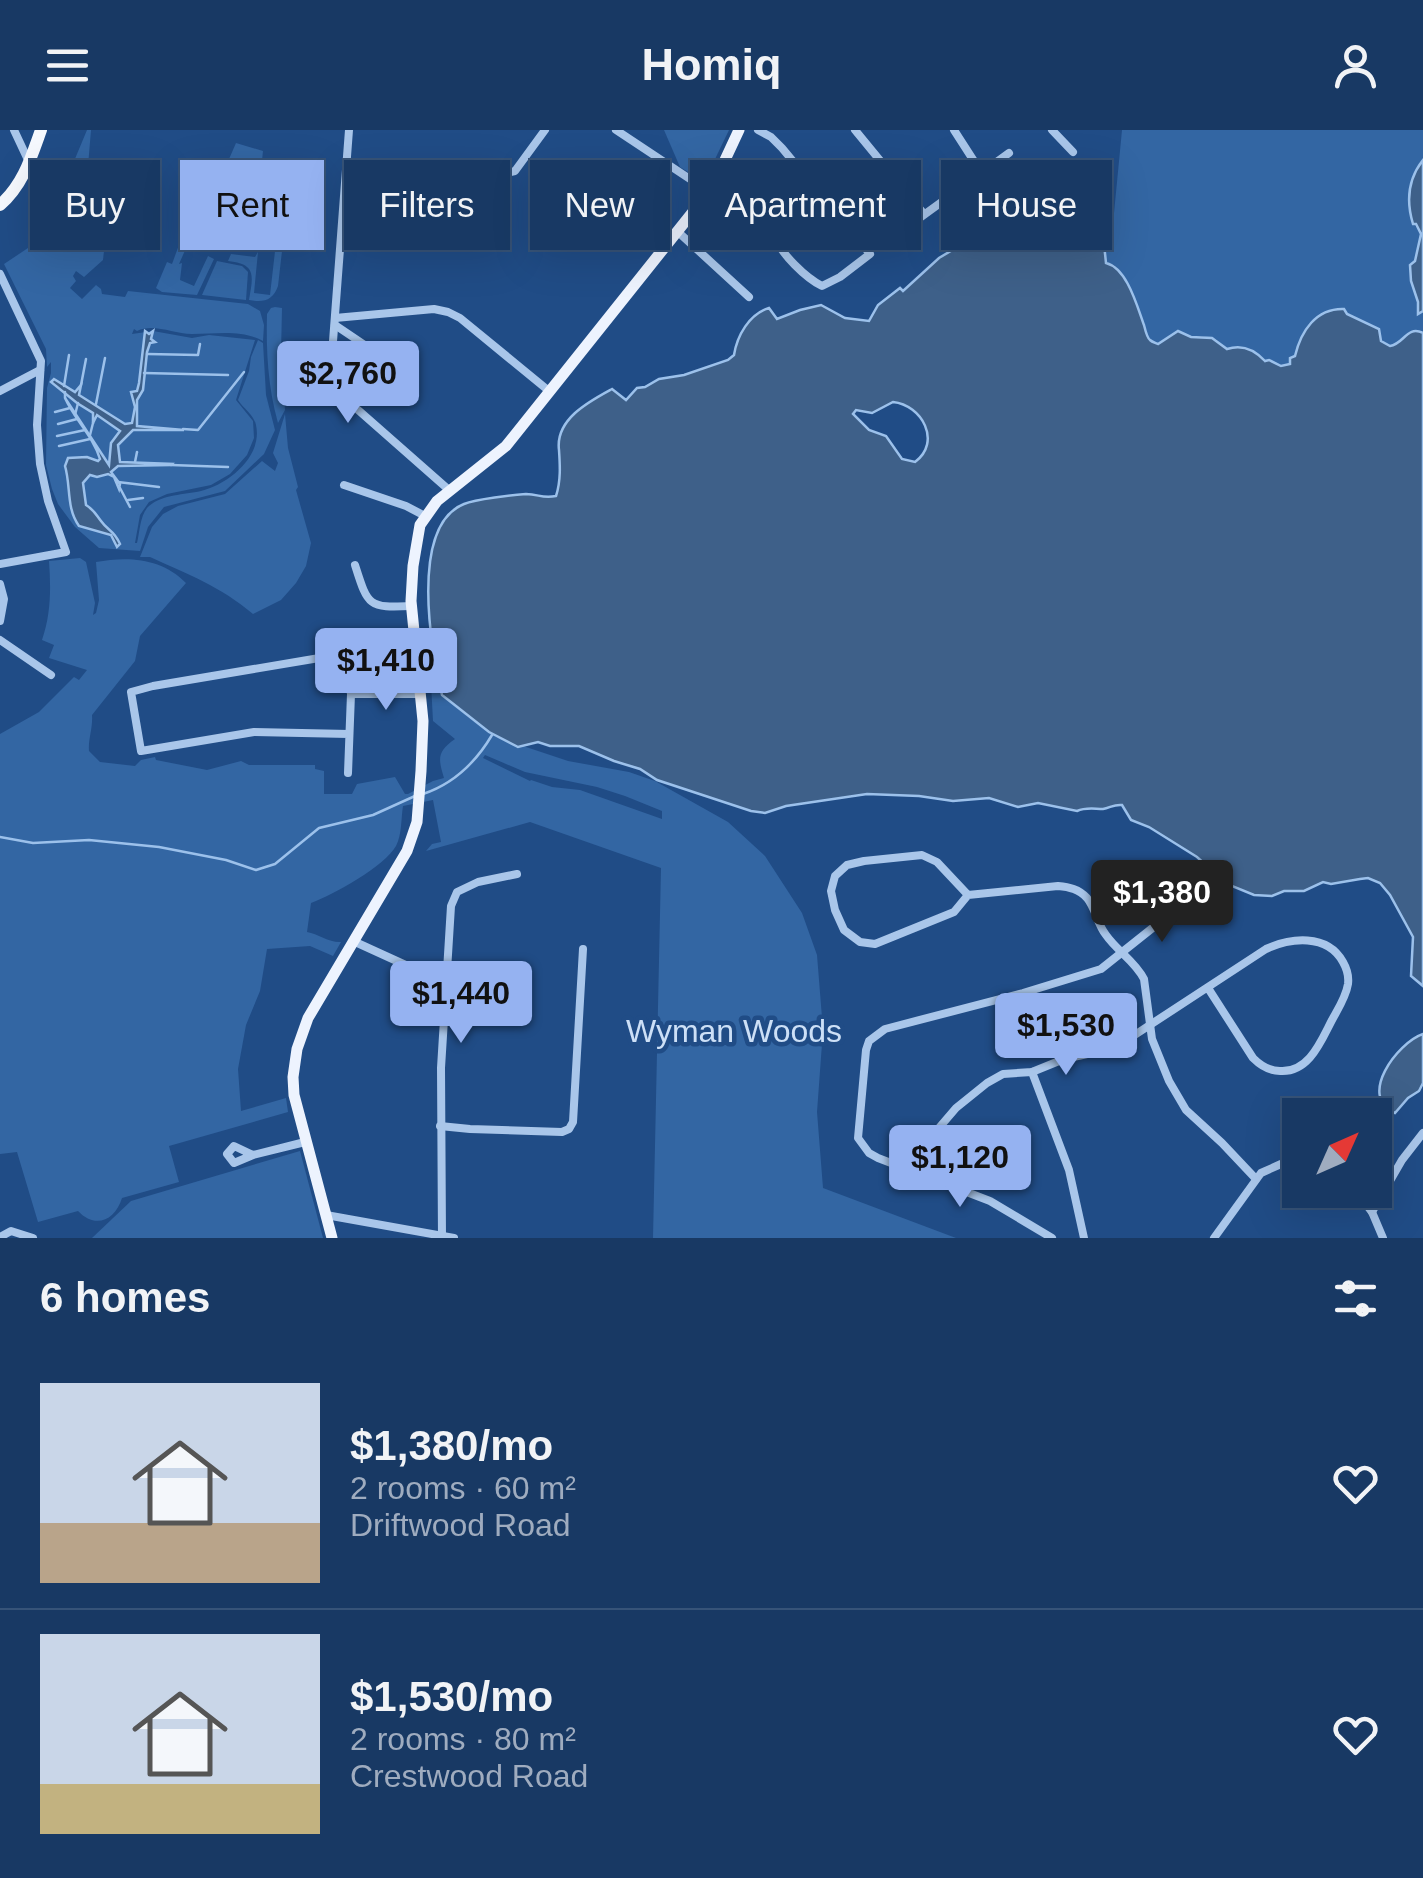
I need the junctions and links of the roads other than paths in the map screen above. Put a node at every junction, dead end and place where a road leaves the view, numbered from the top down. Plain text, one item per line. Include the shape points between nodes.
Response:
1 (14, 130) edge
2 (41, 130) edge
3 (350, 130) edge
4 (545, 130) edge
5 (616, 130) edge
6 (739, 130) edge
7 (758, 130) edge
8 (855, 130) edge
9 (954, 130) edge
10 (1052, 130) edge
11 (1073, 152) dead end
12 (1010, 153) dead end
13 (724, 160) edge
14 (791, 160) edge
15 (973, 160) edge
16 (999, 160) edge
17 (29, 162) junction
18 (510, 172) edge
19 (690, 179) edge
20 (818, 191) joint
21 (941, 201) edge
22 (0, 204) edge
23 (690, 214) edge
24 (924, 214) junction
25 (921, 216) edge
26 (676, 231) junction
27 (0, 274) edge
28 (749, 296) dead end
29 (12, 298) junction
30 (0, 307) edge
31 (335, 322) junction
32 (375, 352) dead end
33 (40, 370) junction
34 (0, 391) edge
35 (549, 391) junction
36 (344, 485) dead end
37 (449, 490) junction
38 (425, 516) junction
39 (0, 564) edge
40 (355, 565) dead end
41 (0, 584) edge
42 (411, 606) junction
43 (0, 621) edge
44 (0, 640) edge
45 (51, 675) dead end
46 (350, 694) junction
47 (420, 694) junction
48 (348, 734) junction
49 (348, 774) dead end
50 (517, 874) dead end
51 (968, 895) junction
52 (1170, 906) dead end
53 (353, 942) junction
54 (583, 949) dead end
55 (1122, 952) junction
56 (445, 983) junction
57 (1208, 988) junction
58 (1150, 1027) junction
59 (1032, 1072) junction
60 (440, 1126) junction
61 (1423, 1133) edge
62 (306, 1142) junction
63 (253, 1155) dead end
64 (1282, 1165) edge
65 (926, 1176) junction
66 (1256, 1178) junction
67 (1369, 1208) edge
68 (1372, 1212) junction
69 (326, 1215) junction
70 (0, 1237) edge
71 (442, 1237) edge
72 (32, 1238) edge
73 (332, 1238) edge
74 (454, 1238) edge
75 (1052, 1238) edge
76 (1084, 1238) edge
77 (1214, 1238) edge
78 (1383, 1238) edge

1 - 17 street
2 - 17 highway
3 - 31 street
4 - 18 street
5 - 19 street
6 - 13 main road
7 - 14 street
8 - 24 street
9 - 15 street
10 - 11 street
12 - 16 street
17 - 22 highway
20 - 20 street via 870,254 822,286 775,237
21 - 24 street
23 - 26 main road
24 - 25 street
26 - 28 street
26 - 35 main road
27 - 29 street
29 - 30 street
29 - 33 street
31 - 32 street
31 - 35 street via 448,312
31 - 37 street via 332,387
33 - 34 street
33 - 39 street via 40,464 66,552
35 - 37 main road via 498,454
36 - 38 street
37 - 38 main road
38 - 42 main road via 416,539
40 - 42 street via 374,605
41 - 43 street
42 - 47 main road
44 - 45 street
46 - 47 street
46 - 48 street
46 - 48 street via 343,655 131,692 141,751 254,732
47 - 53 main road via 414,837
48 - 49 street
50 - 56 street via 478,882 453,898
51 - 51 street via 954,912 875,944 844,930 831,892 847,865 922,855
51 - 55 street via 1071,887 1088,898 1103,932
52 - 55 street
53 - 56 street
53 - 62 main road via 297,1049 294,1095
54 - 60 street via 569,1129
55 - 58 street via 1146,985
55 - 65 street via 1080,977 876,1034 866,1050 858,1138 869,1153
56 - 60 street
57 - 57 street via 1253,1058 1284,1072 1312,1056 1349,979 1337,953 1298,940 1266,949
57 - 58 street
58 - 59 street
58 - 66 street via 1186,1110
59 - 65 street via 1003,1074 956,1108 932,1140
59 - 76 street via 1069,1170
60 - 71 street
61 - 68 street
62 - 63 street
62 - 69 main road
64 - 66 street
65 - 75 street via 1001,1207
66 - 77 street
67 - 68 street
68 - 78 street
69 - 71 street
69 - 73 main road
70 - 72 street via 12,1232
71 - 74 street

